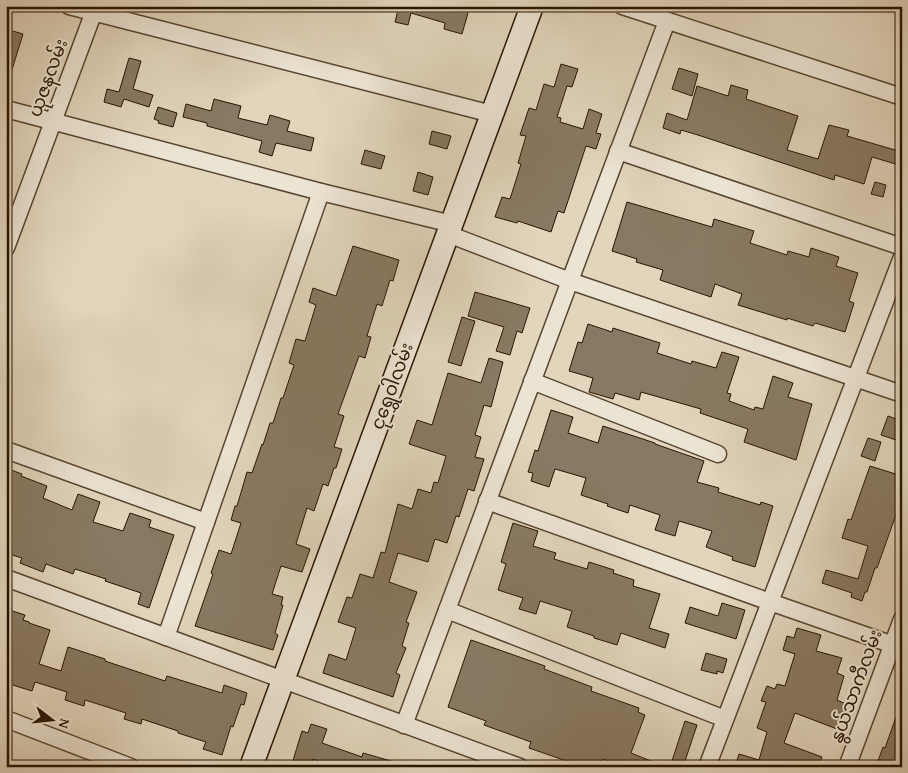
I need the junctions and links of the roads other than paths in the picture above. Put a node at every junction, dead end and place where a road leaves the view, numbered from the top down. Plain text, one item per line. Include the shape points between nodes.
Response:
1 (69, 6) edge
2 (532, 6) edge
3 (622, 6) edge
4 (94, 10) edge
5 (667, 21) junction
6 (902, 97) edge
7 (6, 109) edge
8 (492, 114) junction
9 (53, 121) junction
10 (618, 151) junction
11 (321, 192) junction
12 (450, 229) junction
13 (7, 245) edge
14 (902, 247) edge
15 (902, 257) edge
16 (570, 281) junction
17 (855, 379) junction
18 (532, 381) junction
19 (902, 394) edge
20 (6, 450) edge
21 (718, 454) dead end
22 (487, 502) junction
23 (206, 522) junction
24 (6, 578) edge
25 (770, 602) junction
26 (447, 610) junction
27 (902, 619) edge
28 (166, 637) junction
29 (897, 646) edge
30 (283, 681) junction
31 (6, 719) edge
32 (725, 719) junction
33 (404, 725) junction
34 (131, 767) edge
35 (251, 767) edge
36 (520, 767) edge
37 (707, 767) edge
38 (847, 767) edge

1 - 4 street
2 - 8 street, ငုရွှေဝါလမ်း
3 - 5 street
4 - 8 street
4 - 9 street, ယုဇနလမ်း
5 - 6 street
5 - 10 street
7 - 9 street
8 - 12 street, ငုရွှေဝါလမ်း
9 - 11 street
9 - 13 street, ယုဇနလမ်း
10 - 14 street
10 - 16 street
11 - 12 street
11 - 23 street
12 - 16 street
12 - 30 street, ငုရွှေဝါလမ်း
15 - 17 street
16 - 17 street
16 - 18 street
17 - 19 street
17 - 25 street
18 - 21 street
18 - 22 street
20 - 23 street
22 - 25 street
22 - 26 street
23 - 28 street
24 - 28 street
25 - 29 street
25 - 32 street
26 - 32 street
26 - 33 street
27 - 29 street, နွယ်သာကီလမ်း
28 - 30 street
29 - 38 street, နွယ်သာကီလမ်း
30 - 33 street
30 - 35 street, ငုရွှေဝါလမ်း
31 - 34 street
32 - 37 street
33 - 36 street

